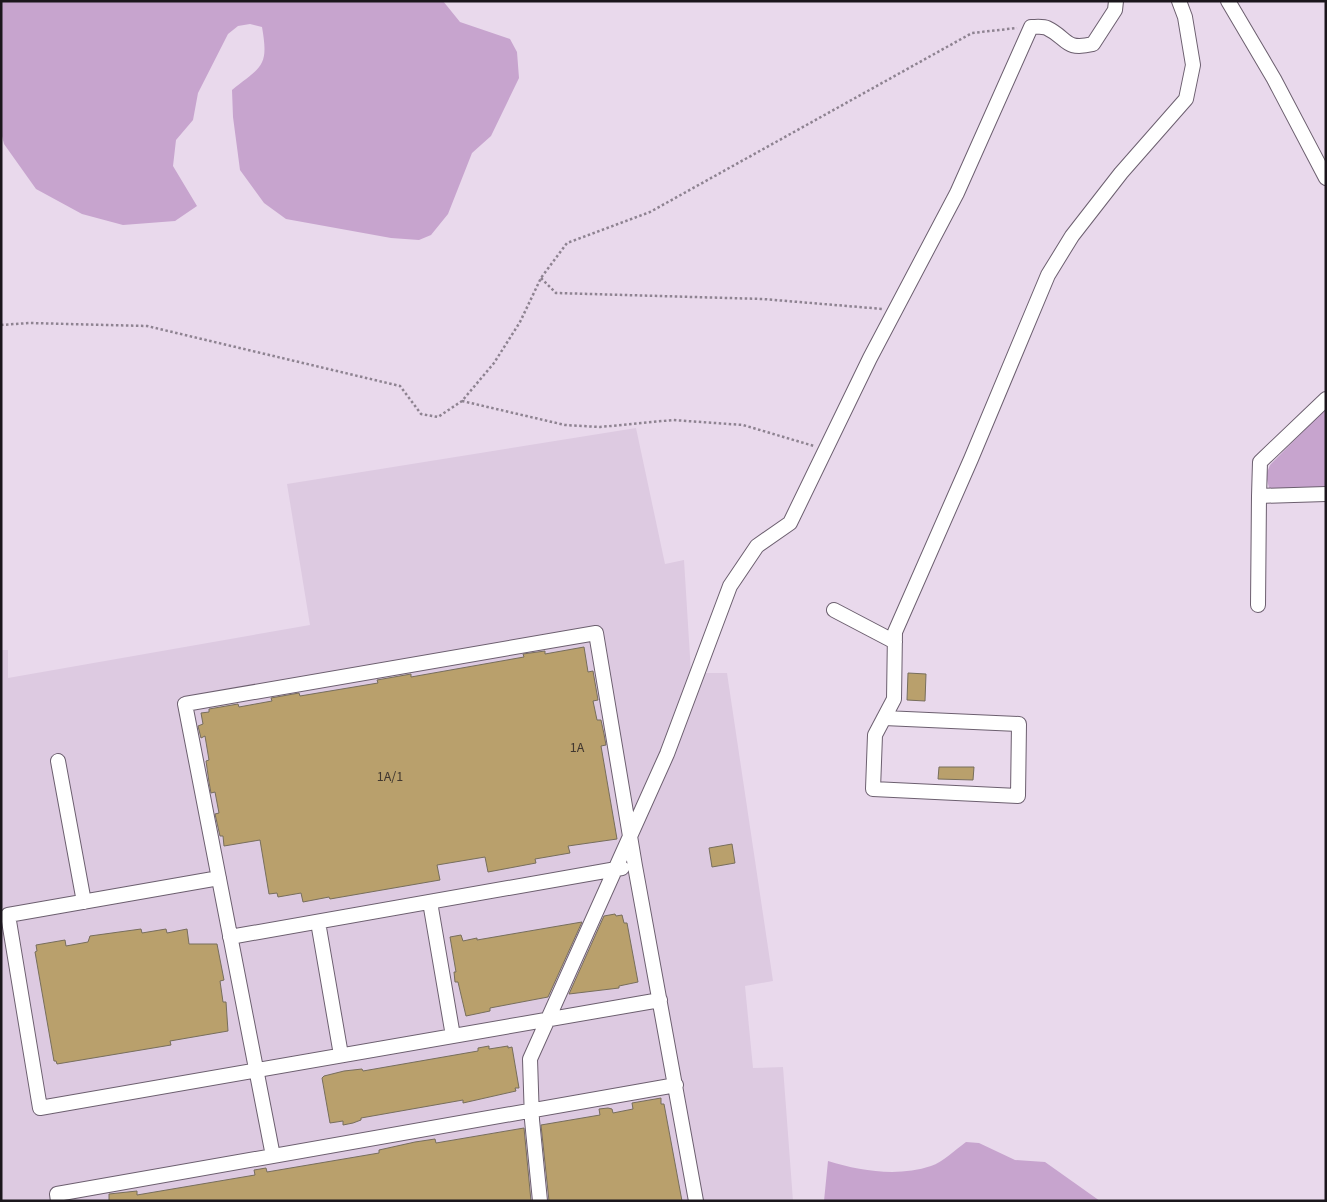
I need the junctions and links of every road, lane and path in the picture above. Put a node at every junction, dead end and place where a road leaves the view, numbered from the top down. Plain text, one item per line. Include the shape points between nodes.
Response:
1 (1116, 1) edge
2 (1180, 1) edge
3 (1228, 1) edge
4 (1031, 27) junction
5 (1326, 178) edge
6 (541, 278) junction
7 (896, 309) junction
8 (1, 325) edge
9 (1326, 399) edge
10 (462, 401) junction
11 (825, 450) junction
12 (1326, 494) edge
13 (1259, 496) junction
14 (1258, 605) dead end
15 (834, 610) dead end
16 (895, 642) junction
17 (884, 718) junction
18 (58, 761) dead end
19 (635, 866) junction
20 (219, 878) junction
21 (84, 902) junction
22 (430, 902) junction
23 (318, 922) junction
24 (230, 937) junction
25 (660, 1000) junction
26 (453, 1036) junction
27 (340, 1055) junction
28 (256, 1070) junction
29 (676, 1085) junction
30 (273, 1156) junction
31 (58, 1201) edge
32 (540, 1201) edge
33 (696, 1201) edge

1 - 4 street via 1093,44 1080,47 1063,41 1046,28
2 - 16 street via 1193,65 1186,99 1110,187 1072,236 1048,275 895,632
3 - 5 street
4 - 6 path via 972,33 650,212 567,243
4 - 7 street via 957,193
6 - 7 path via 556,293 763,299
6 - 10 path via 520,322 499,355
7 - 11 street
8 - 10 path via 147,326 400,386 421,414 438,417
9 - 13 street via 1260,462
10 - 11 path via 565,425 600,426 673,420 743,425
11 - 32 street via 790,523 757,546 730,586 666,754 530,1059
12 - 13 street
13 - 14 street
15 - 16 street
16 - 17 street via 894,699
17 - 17 street via 1019,724 1018,796 873,789 875,736
18 - 21 street
19 - 20 street via 596,633 184,704
19 - 22 street
19 - 25 street
20 - 21 street
20 - 24 street
21 - 28 street via 8,915 40,1108
22 - 23 street
22 - 26 street
23 - 24 street
23 - 27 street
24 - 28 street
25 - 26 street
25 - 29 street
26 - 27 street
27 - 28 street
28 - 30 street
29 - 30 street
29 - 33 street
30 - 31 street via 57,1194

